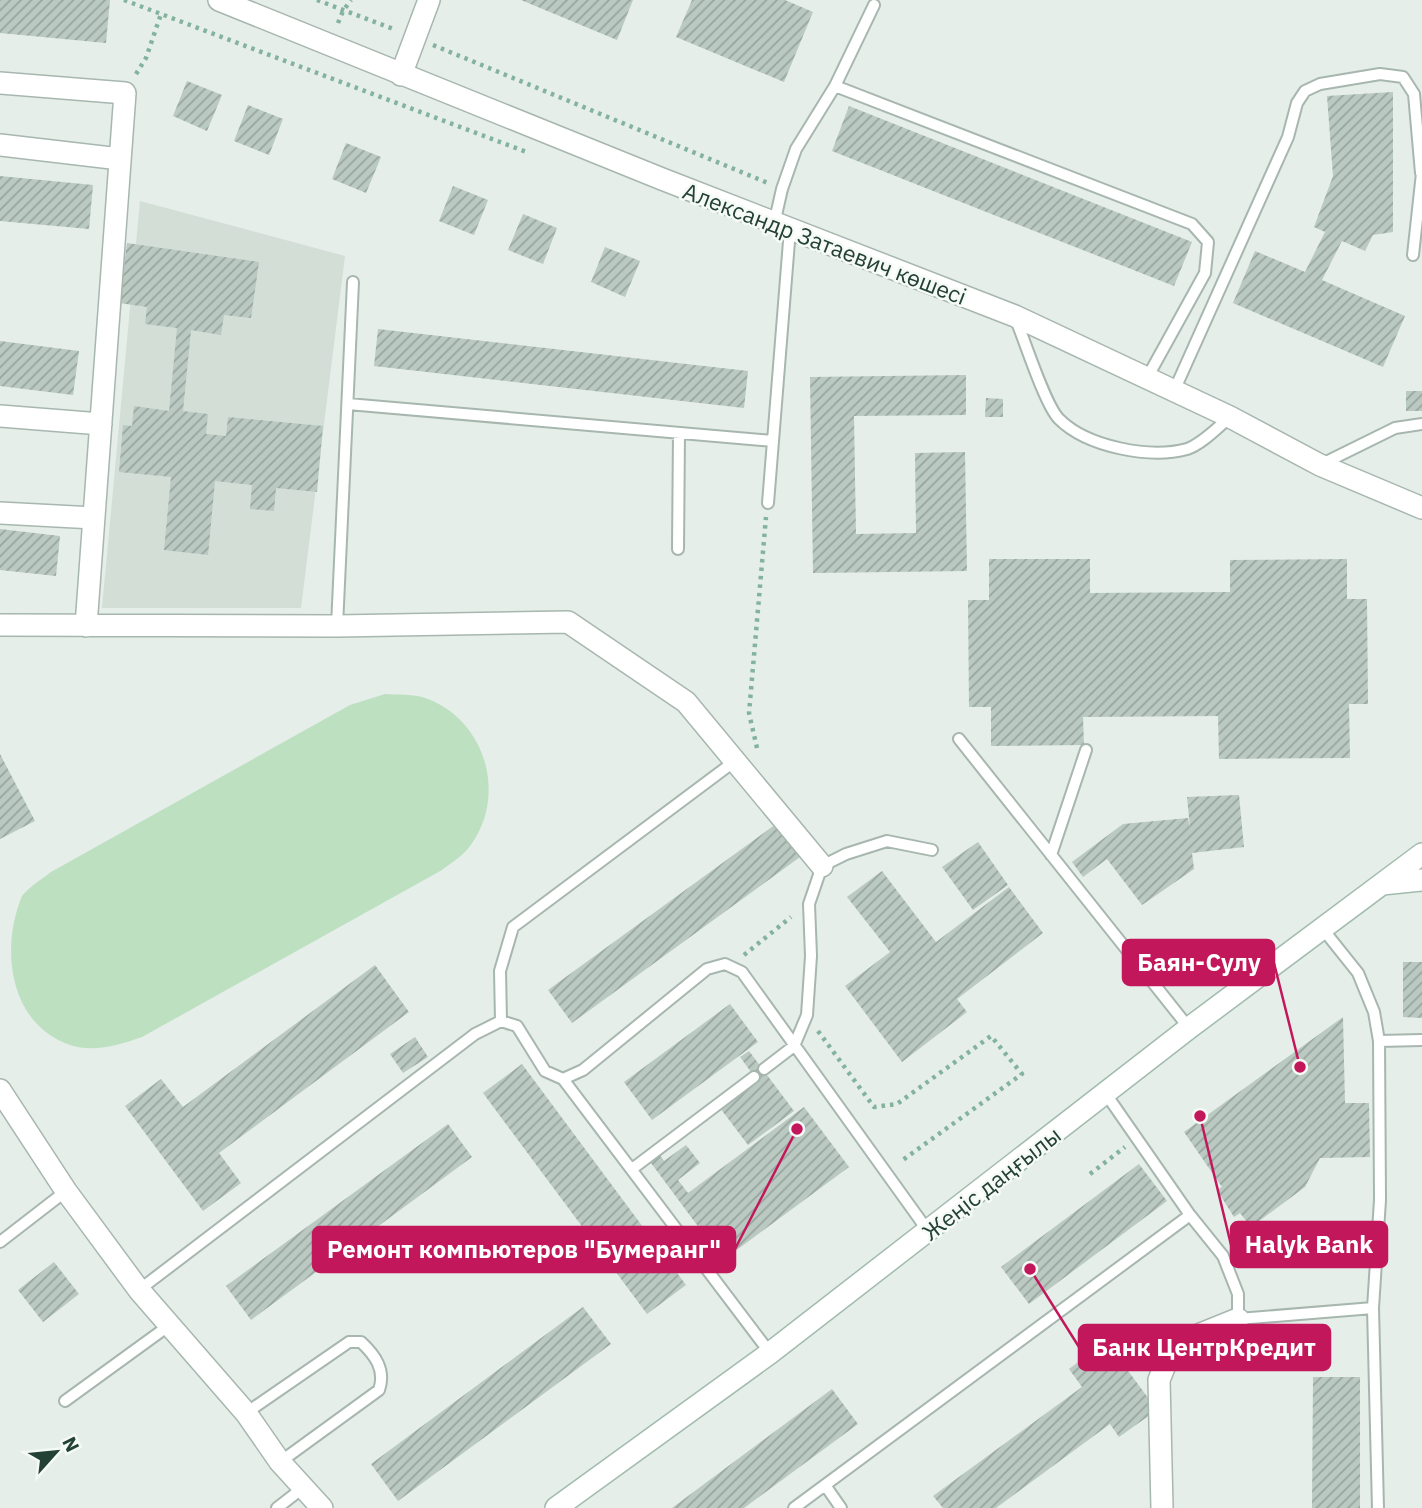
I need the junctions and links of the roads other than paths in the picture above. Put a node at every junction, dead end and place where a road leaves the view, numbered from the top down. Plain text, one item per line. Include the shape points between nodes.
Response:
1 (219, 0) edge
2 (429, 0) edge
3 (874, 5) dead end
4 (401, 75) junction
5 (0, 83) edge
6 (835, 86) junction
7 (0, 145) edge
8 (120, 159) junction
9 (1421, 173) edge
10 (782, 226) junction
11 (1413, 255) dead end
12 (353, 282) dead end
13 (1015, 316) junction
14 (1147, 378) junction
15 (1174, 391) junction
16 (348, 404) junction
17 (0, 416) edge
18 (1230, 417) junction
19 (101, 424) junction
20 (1422, 424) edge
21 (679, 433) junction
22 (773, 441) junction
23 (1320, 465) junction
24 (768, 503) road end
25 (1422, 508) edge
26 (0, 513) edge
27 (94, 518) junction
28 (678, 550) dead end
29 (0, 625) edge
30 (86, 625) junction
31 (337, 626) junction
32 (959, 739) dead end
33 (1086, 750) dead end
34 (735, 761) junction
35 (932, 850) dead end
36 (1422, 854) edge
37 (1052, 855) junction
38 (822, 866) junction
39 (1422, 880) edge
40 (1380, 884) junction
41 (1322, 928) junction
42 (501, 1021) junction
43 (1189, 1028) junction
44 (1422, 1040) edge
45 (1379, 1041) junction
46 (794, 1046) junction
47 (563, 1079) junction
48 (0, 1090) edge
49 (1107, 1094) junction
50 (632, 1169) junction
51 (66, 1191) junction
52 (1189, 1215) junction
53 (928, 1231) junction
54 (0, 1242) edge
55 (139, 1290) junction
56 (1373, 1308) junction
57 (1238, 1319) junction
58 (171, 1324) junction
59 (771, 1353) junction
60 (65, 1401) dead end
61 (246, 1413) junction
62 (280, 1462) junction
63 (825, 1485) junction
64 (304, 1487) junction
65 (277, 1508) edge
66 (322, 1508) edge
67 (556, 1508) edge
68 (794, 1508) edge
69 (841, 1508) edge
70 (1162, 1508) edge
71 (1378, 1508) edge

1 - 4 street, Александр Затаевич көшесі
2 - 4 street
3 - 6 lane
4 - 10 street, Александр Затаевич көшесі
5 - 8 street via 125,93
6 - 10 lane via 796,149 782,188
6 - 14 lane via 1192,225 1208,242 1205,273
7 - 8 street
8 - 19 street
9 - 11 lane
9 - 15 lane via 1414,94 1403,77 1380,74 1320,84 1305,92
10 - 13 street, Александр Затаевич көшесі
10 - 22 lane
12 - 16 lane
13 - 14 street, Александр Затаевич көшесі
13 - 18 lane via 1059,419 1096,440 1142,454 1188,448
14 - 15 street, Александр Затаевич көшесі
15 - 18 street, Александр Затаевич көшесі
16 - 21 lane
16 - 31 lane
17 - 19 street
18 - 23 street, Александр Затаевич көшесі
19 - 27 street
20 - 23 lane via 1395,428
21 - 22 lane
21 - 28 lane
22 - 24 lane
23 - 25 street, Александр Затаевич көшесі
26 - 27 street
27 - 30 street
29 - 30 street
30 - 31 street
31 - 34 street via 568,622 686,702
32 - 37 lane
33 - 37 lane
34 - 38 street
34 - 42 lane via 513,927 500,971
35 - 38 lane via 887,841
36 - 40 street, Жеңіс даңғылы
37 - 43 lane
38 - 46 lane via 809,904 807,1015
39 - 40 street
40 - 41 street, Жеңіс даңғылы
41 - 43 street, Жеңіс даңғылы
41 - 45 lane via 1358,973 1374,1012
42 - 47 lane via 517,1026 545,1071
42 - 55 lane via 475,1034
43 - 49 street, Жеңіс даңғылы
44 - 45 lane
45 - 56 lane via 1380,1200
46 - 47 lane via 742,972 725,964 707,969 583,1070
46 - 50 lane
46 - 53 lane
47 - 50 lane
48 - 51 street
49 - 52 lane
49 - 53 street, Жеңіс даңғылы
50 - 59 lane
51 - 54 lane
51 - 55 street
52 - 57 lane via 1223,1256 1238,1294
52 - 63 lane
53 - 59 street, Жеңіс даңғылы
55 - 58 street
56 - 57 lane
56 - 71 lane
57 - 70 street via 1186,1340 1167,1360 1159,1380
58 - 60 lane
58 - 61 street
59 - 67 street, Жеңіс даңғылы
61 - 62 street
61 - 62 lane via 349,1342 361,1342 372,1352 381,1369 379,1390
62 - 64 street
63 - 68 lane
63 - 69 lane
64 - 65 lane
64 - 66 street

